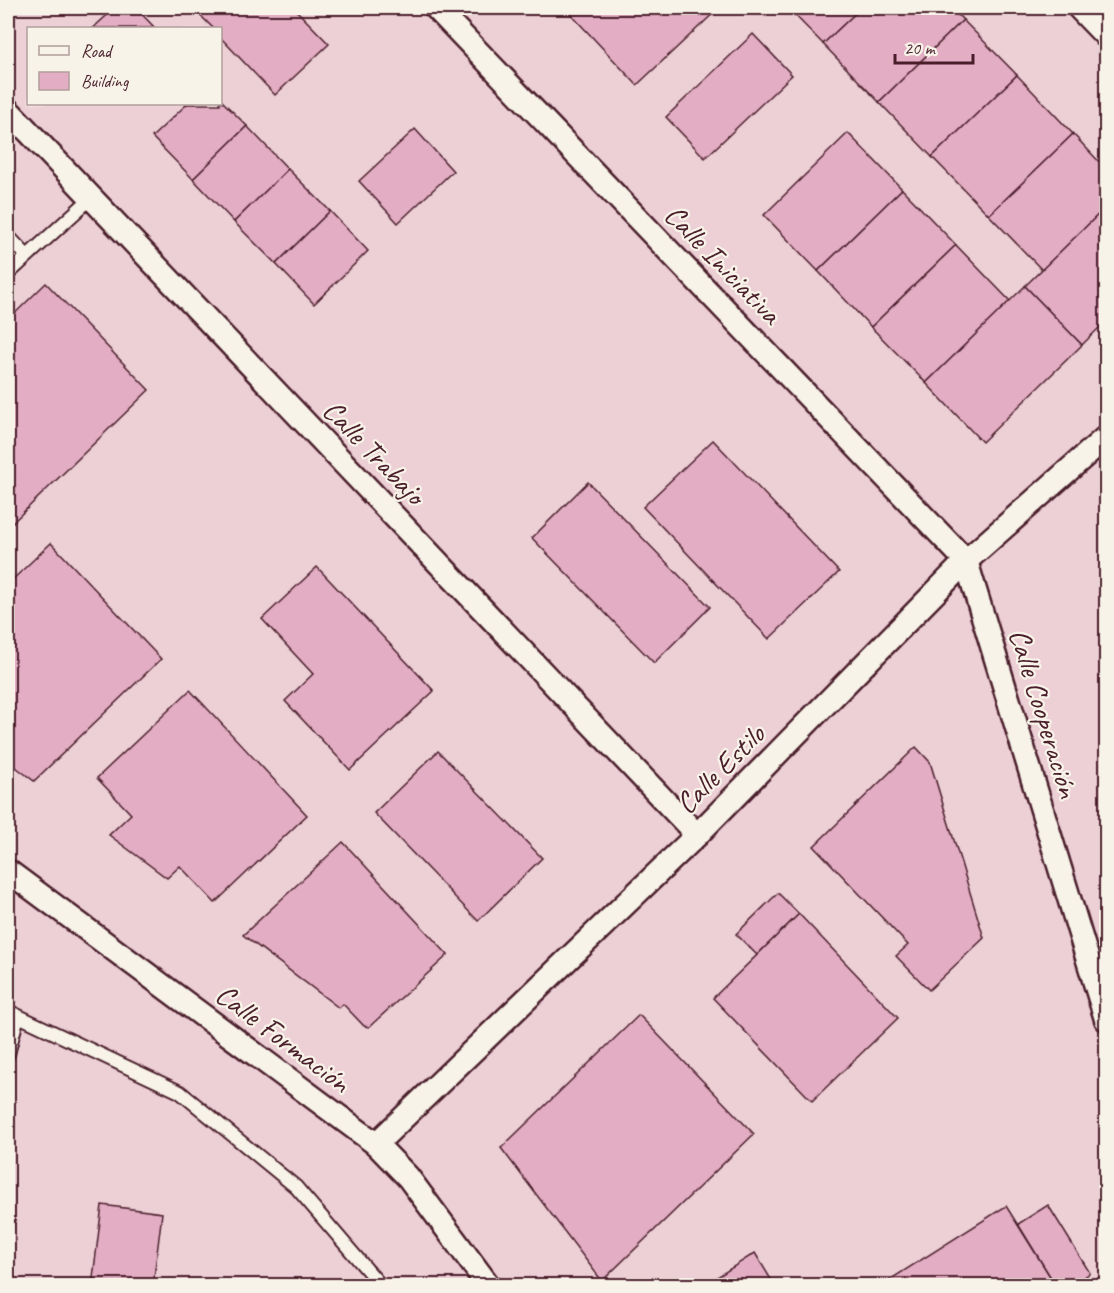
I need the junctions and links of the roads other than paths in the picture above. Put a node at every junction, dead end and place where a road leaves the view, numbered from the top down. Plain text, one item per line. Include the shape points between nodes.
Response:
1 (436, 8) edge
2 (1079, 8) edge
3 (1107, 36) edge
4 (8, 110) edge
5 (91, 198) junction
6 (8, 236) edge
7 (27, 256) junction
8 (8, 274) edge
9 (1107, 437) edge
10 (966, 561) junction
11 (697, 835) junction
12 (8, 871) edge
13 (13, 1013) edge
14 (1107, 1019) edge
15 (8, 1054) edge
16 (376, 1144) junction
17 (381, 1286) edge
18 (489, 1286) edge

1 - 10 street, Calle Iniciativa
2 - 3 street
4 - 5 street, Calle Trabajo
5 - 7 lane
5 - 11 street, Calle Trabajo
6 - 7 lane
7 - 8 lane
9 - 10 street, Calle Estilo
10 - 11 street, Calle Estilo
10 - 14 street, Calle Cooperación
11 - 16 street, Calle Estilo
12 - 16 street, Calle Formación
13 - 15 lane
13 - 17 lane via 180,1092 296,1187
16 - 18 street, Calle Formación via 408,1177

